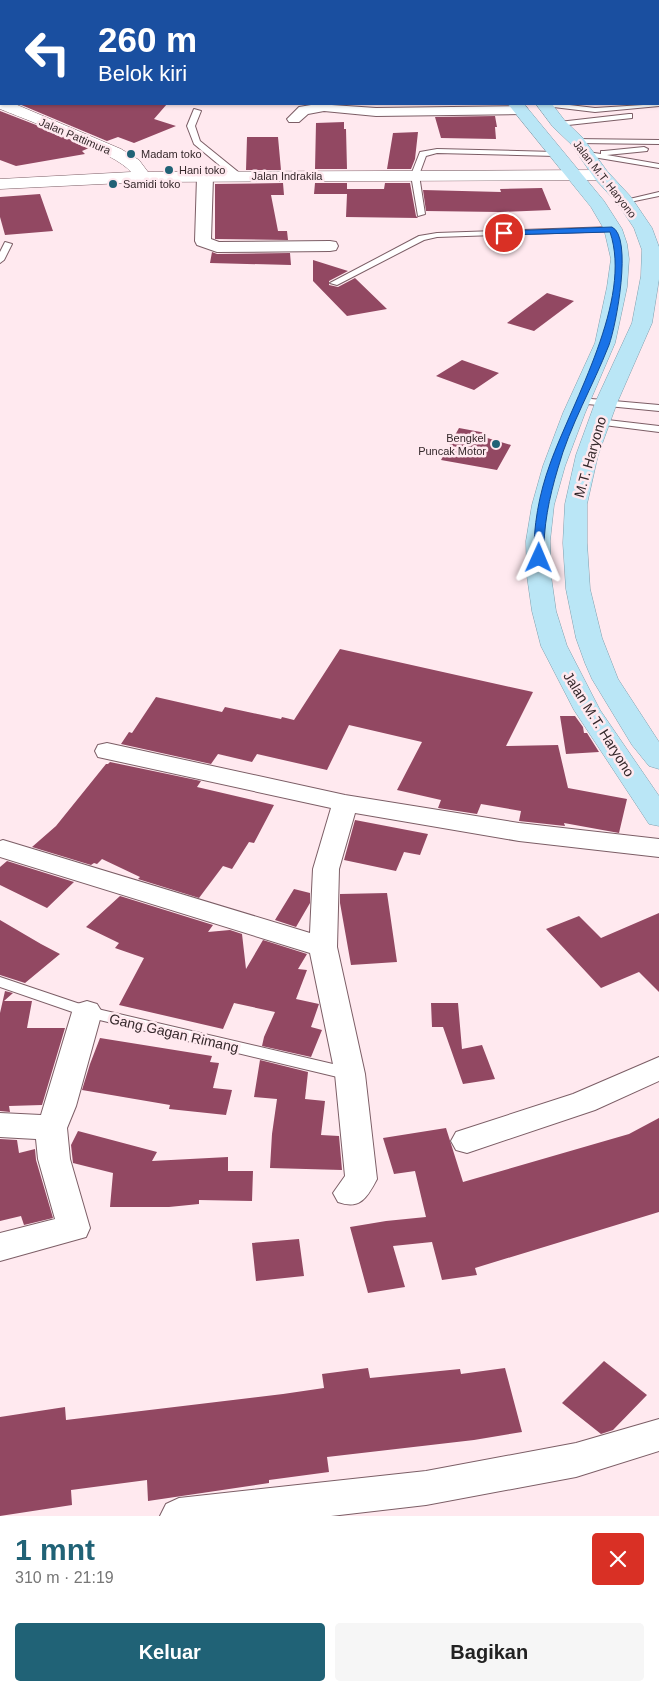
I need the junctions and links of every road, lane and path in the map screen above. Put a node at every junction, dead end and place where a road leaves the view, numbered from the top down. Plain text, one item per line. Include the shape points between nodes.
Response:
1 (5, 105) edge
2 (546, 105) edge
3 (554, 105) edge
4 (648, 105) edge
5 (518, 107) edge
6 (197, 111) dead end
7 (659, 112) edge
8 (641, 114) dead end
9 (650, 114) dead end
10 (294, 119) dead end
11 (559, 124) junction
12 (659, 142) edge
13 (582, 148) junction
14 (659, 148) edge
15 (555, 154) junction
16 (659, 166) edge
17 (601, 175) junction
18 (415, 176) junction
19 (574, 176) junction
20 (143, 177) junction
21 (205, 177) junction
22 (239, 177) junction
23 (0, 184) edge
24 (659, 194) edge
25 (625, 201) junction
26 (420, 214) dead end
27 (612, 229) junction
28 (8, 244) dead end
29 (330, 246) dead end
30 (0, 260) edge
31 (334, 282) dead end
32 (580, 401) junction
33 (659, 408) edge
34 (602, 412) junction
35 (659, 429) edge
36 (108, 751) dead end
37 (658, 757) edge
38 (345, 803) junction
39 (659, 817) edge
40 (3, 848) dead end
41 (659, 848) edge
42 (323, 947) junction
43 (0, 982) edge
44 (87, 1012) junction
45 (659, 1068) edge
46 (350, 1074) junction
47 (0, 1125) edge
48 (51, 1128) junction
49 (467, 1141) dead end
50 (349, 1193) dead end
51 (0, 1248) edge
52 (659, 1435) edge
53 (179, 1516) edge

1 - 20 street, Jalan Pattimura via 114,153 132,164
2 - 11 highway, Jalan M.T. Haryono
3 - 4 lane via 596,110
5 - 10 street via 376,112 324,107 304,110
5 - 15 highway, Jalan M.T. Haryono
6 - 22 lane via 191,126 198,142
7 - 9 lane
8 - 11 lane
11 - 13 highway, Jalan M.T. Haryono
12 - 13 lane
13 - 14 lane
13 - 16 lane
13 - 17 highway, Jalan M.T. Haryono
15 - 18 lane via 429,152 421,156
15 - 19 highway, Jalan M.T. Haryono
17 - 19 street, Jalan Indrakila
17 - 25 highway, Jalan M.T. Haryono
18 - 19 street, Jalan Indrakila
18 - 22 street, Jalan Indrakila
18 - 26 lane
19 - 27 highway, Jalan M.T. Haryono via 598,205
20 - 21 street, Jalan Indrakila
20 - 23 street, Jalan Indrakila
21 - 22 street, Jalan Indrakila
21 - 29 street via 203,241 206,244 217,247
24 - 25 lane
25 - 34 highway, Jalan M.T. Haryono via 643,228 651,250 650,276 642,322
27 - 31 lane via 437,235 422,238
27 - 32 highway, Jalan M.T. Haryono via 620,259 614,303 605,343
28 - 30 lane
32 - 34 lane
32 - 39 highway, Jalan M.T. Haryono via 554,466 543,505 538,541 544,611 554,646 587,710
33 - 34 lane
34 - 35 lane
34 - 37 highway, M.T. Haryono via 576,504 574,543 578,589 589,638 605,679 642,739
36 - 38 street
38 - 41 street via 519,832
38 - 42 street via 326,869
40 - 42 street
42 - 46 street
43 - 44 lane, Gang Gagan Rimang
44 - 46 lane, Gang Gagan Rimang
44 - 48 street via 61,1106
45 - 49 street via 584,1102
46 - 50 street via 361,1179
47 - 48 street
48 - 51 street via 54,1160 74,1228
52 - 53 street via 576,1460 426,1488

